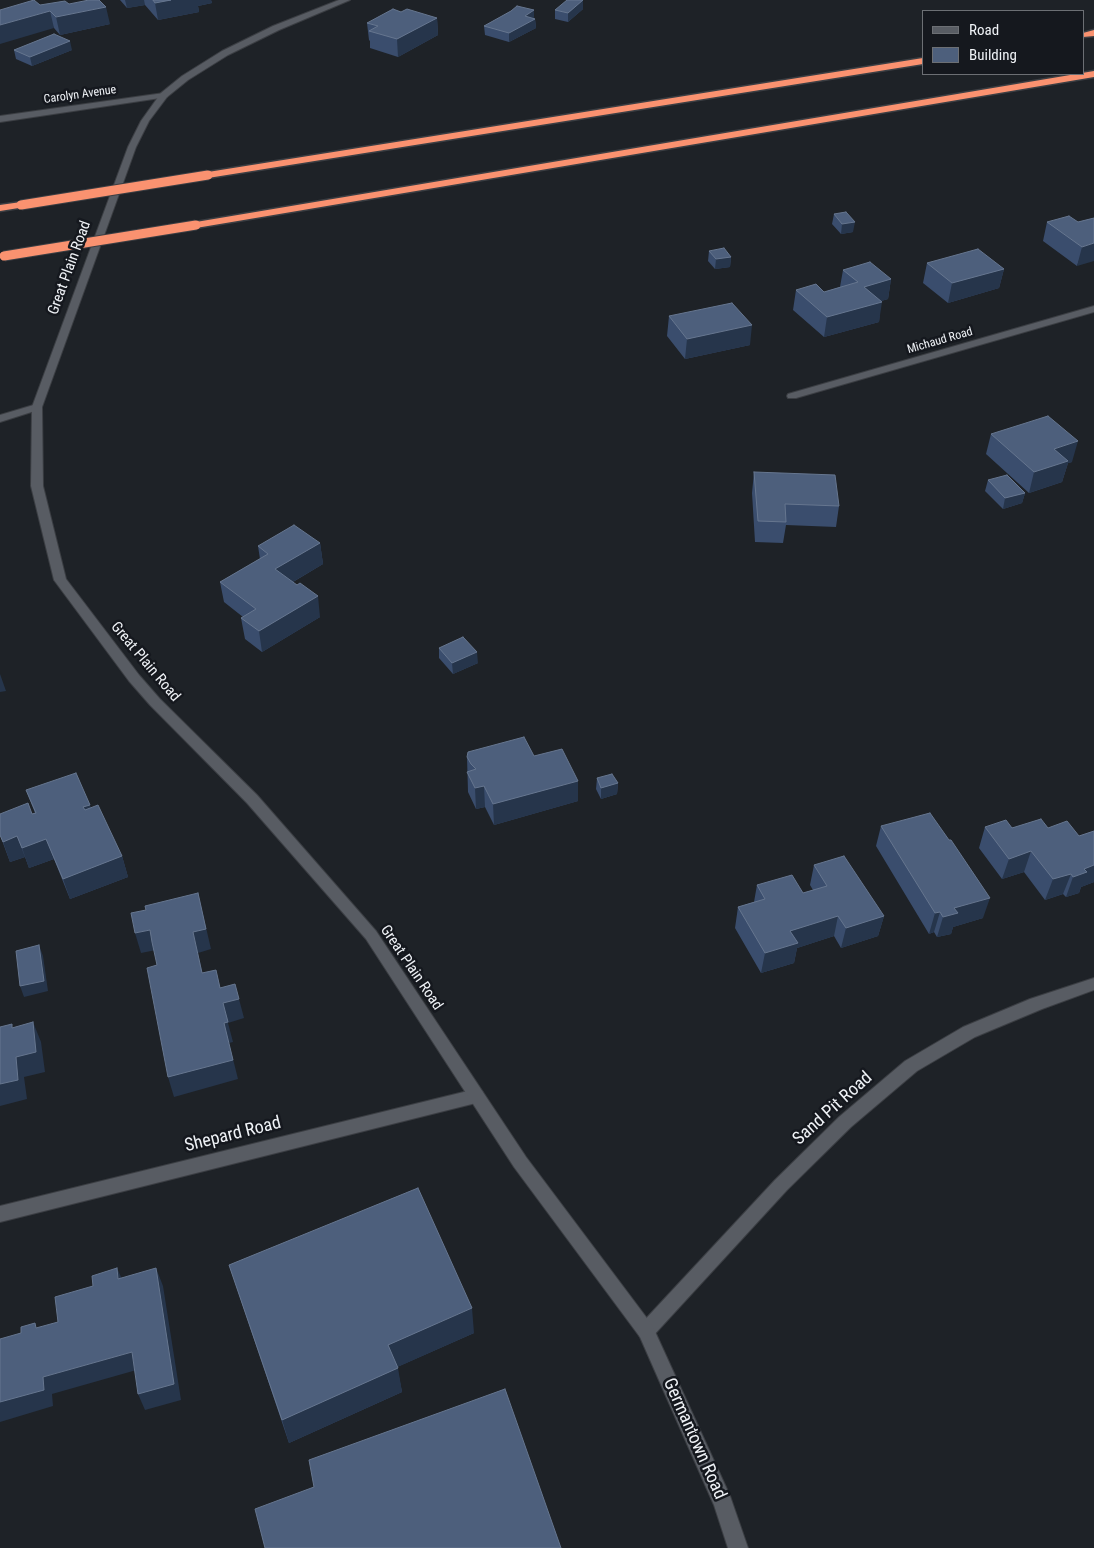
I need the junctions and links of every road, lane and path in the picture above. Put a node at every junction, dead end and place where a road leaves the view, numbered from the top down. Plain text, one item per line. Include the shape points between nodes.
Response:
1 (346, 0) edge
2 (922, 61) edge
3 (1094, 74) edge
4 (164, 95) junction
5 (0, 119) edge
6 (0, 208) edge
7 (2, 257) edge
8 (1094, 310) edge
9 (792, 396) dead end
10 (37, 407) junction
11 (0, 419) edge
12 (1094, 984) edge
13 (476, 1096) junction
14 (0, 1214) edge
15 (646, 1331) junction
16 (738, 1548) edge

1 - 4 main road, Great Plain Road via 276,28 225,54
2 - 6 highway, bridge
3 - 7 highway, bridge
4 - 5 main road, Carolyn Avenue
4 - 10 main road, Great Plain Road via 145,121 132,147
8 - 9 main road, Michaud Road
10 - 11 main road
10 - 13 main road, Great Plain Road via 37,486 60,580 155,702 252,799 371,935
12 - 15 main road, Sand Pit Road via 969,1032 911,1066 809,1157
13 - 14 main road, Shepard Road
13 - 15 main road, Great Plain Road via 520,1162
15 - 16 main road, Germantown Road via 723,1503

